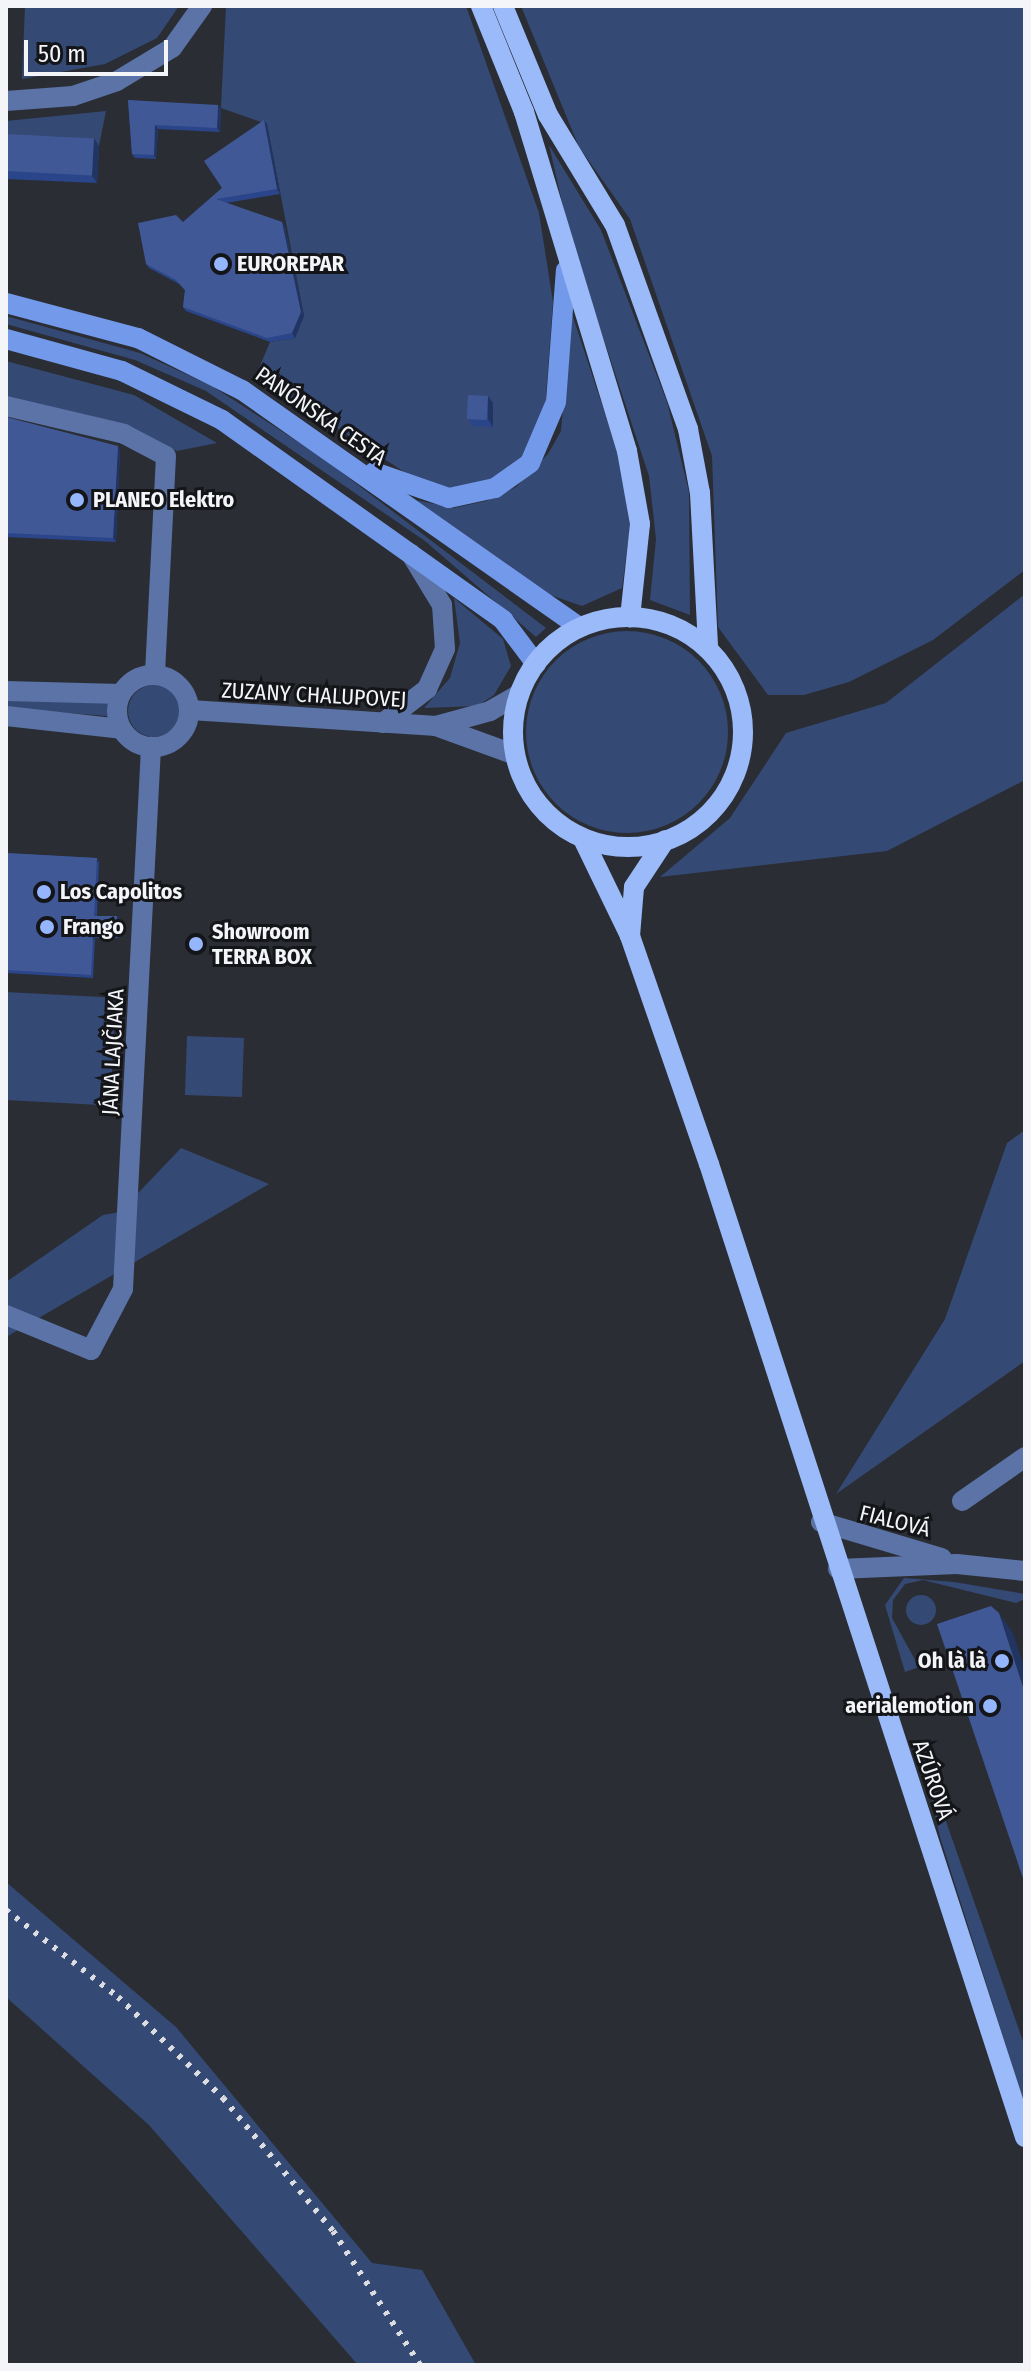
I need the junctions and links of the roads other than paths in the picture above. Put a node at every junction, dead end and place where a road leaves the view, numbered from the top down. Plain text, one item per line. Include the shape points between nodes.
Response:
1 (202, 6) edge
2 (481, 6) edge
3 (503, 6) edge
4 (6, 101) edge
5 (566, 270) junction
6 (6, 303) edge
7 (6, 339) edge
8 (6, 406) edge
9 (356, 464) junction
10 (406, 546) junction
11 (630, 617) junction
12 (579, 627) junction
13 (708, 648) junction
14 (536, 664) junction
15 (155, 674) junction
16 (6, 691) edge
17 (121, 694) junction
18 (518, 695) junction
19 (190, 710) junction
20 (6, 716) edge
21 (383, 723) junction
22 (436, 726) junction
23 (121, 729) junction
24 (151, 747) junction
25 (513, 754) junction
26 (583, 839) junction
27 (665, 840) junction
28 (630, 936) junction
29 (6, 1315) edge
30 (1025, 1457) edge
31 (962, 1501) dead end
32 (821, 1522) junction
33 (957, 1564) junction
34 (838, 1569) junction
35 (1025, 1571) edge
36 (1025, 2137) edge

1 - 4 street via 172,48 117,81 73,96
2 - 5 main road via 524,112
3 - 13 main road via 548,115 630,261 696,458
5 - 9 main road via 552,418 542,448 518,474 495,488 449,498
5 - 11 main road via 635,487 641,566
6 - 9 main road, PANÓNSKA CESTA via 165,350 266,404
7 - 10 main road via 99,363 188,400
8 - 15 street via 124,434 166,456
9 - 12 main road, PANÓNSKA CESTA via 503,580
10 - 14 main road via 503,620
10 - 21 street via 442,605 445,649 427,689
11 - 12 main road
11 - 13 main road via 677,628
12 - 14 main road
13 - 27 main road via 737,692 741,754 716,806
14 - 18 main road
15 - 17 street
15 - 19 street, ZUZANY CHALUPOVEJ via 183,690
16 - 17 street
17 - 23 street
18 - 22 street via 490,711
18 - 25 main road
19 - 21 street, ZUZANY CHALUPOVEJ
19 - 24 street, ZUZANY CHALUPOVEJ via 174,741
20 - 23 street
21 - 22 street, ZUZANY CHALUPOVEJ
22 - 25 street
23 - 24 street
24 - 29 street, JÁNA LAJČIAKA via 123,1289 91,1350
25 - 26 main road via 539,807
26 - 27 main road via 623,846
26 - 28 main road, AZÚROVÁ
27 - 28 main road via 634,887
28 - 32 main road, AZÚROVÁ
30 - 31 street
32 - 33 street, FIALOVÁ
32 - 34 main road, AZÚROVÁ
33 - 34 street, FIALOVÁ
33 - 35 street, FIALOVÁ
34 - 36 main road, AZÚROVÁ

